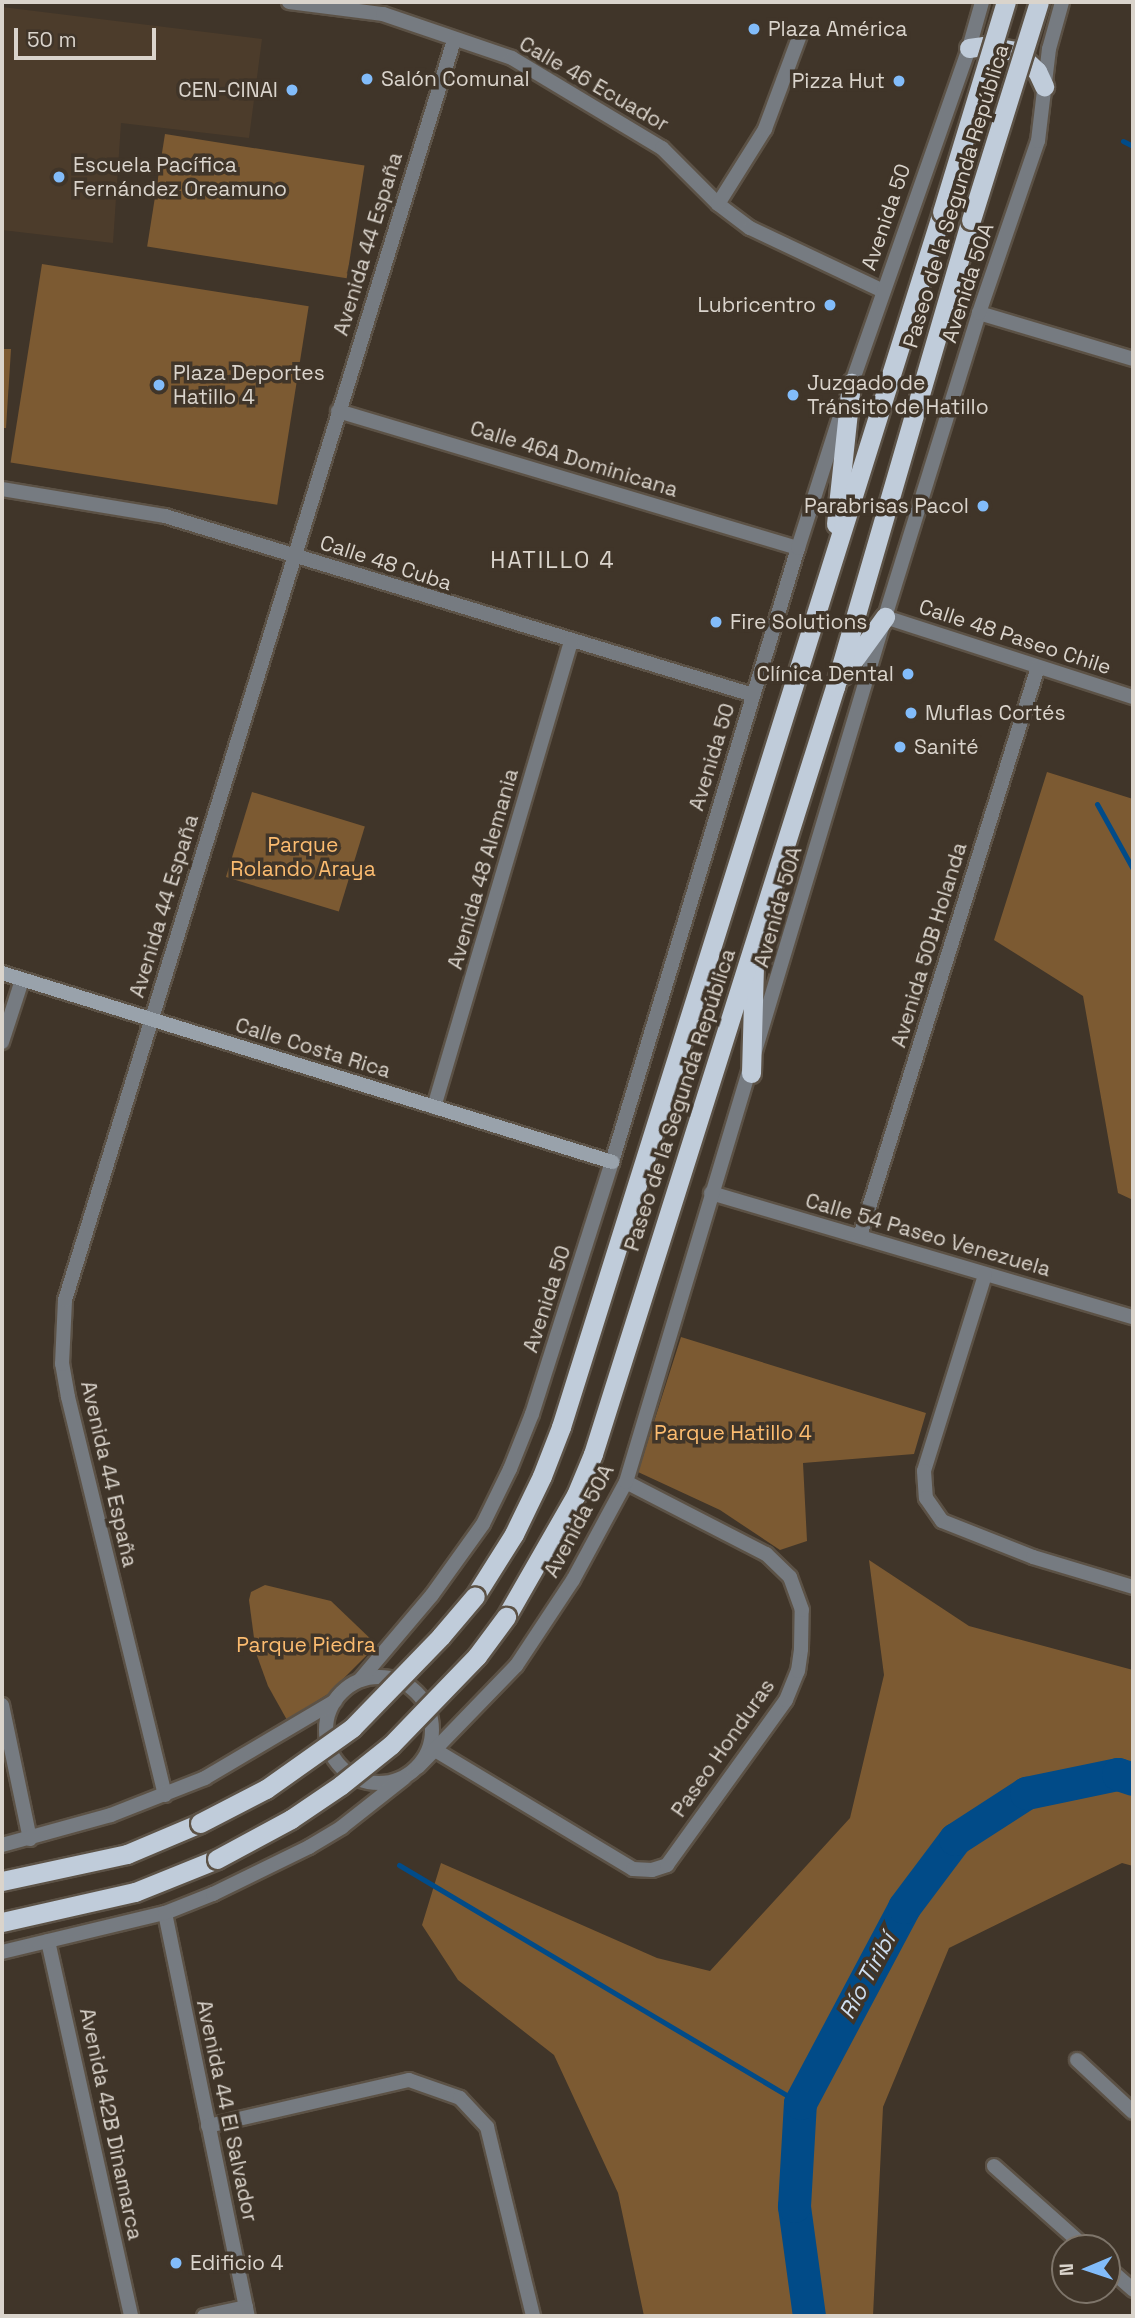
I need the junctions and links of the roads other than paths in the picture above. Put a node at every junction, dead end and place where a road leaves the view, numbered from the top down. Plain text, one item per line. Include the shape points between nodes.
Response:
1 (289, 2) edge
2 (296, 2) edge
3 (982, 2) edge
4 (1006, 2) edge
5 (1039, 2) edge
6 (1062, 2) edge
7 (800, 35) dead end
8 (454, 40) junction
9 (969, 48) junction
10 (1044, 86) junction
11 (718, 204) junction
12 (883, 291) junction
13 (979, 313) junction
14 (1133, 359) edge
15 (851, 383) junction
16 (338, 411) junction
17 (2, 489) edge
18 (798, 548) junction
19 (295, 555) junction
20 (832, 568) junction
21 (885, 617) junction
22 (571, 642) junction
23 (1038, 667) junction
24 (835, 687) junction
25 (753, 695) junction
26 (1133, 697) edge
27 (755, 941) junction
28 (2, 973) edge
29 (22, 980) junction
30 (151, 1020) junction
31 (2, 1042) edge
32 (751, 1073) junction
33 (434, 1107) junction
34 (612, 1162) junction
35 (710, 1193) junction
36 (860, 1236) junction
37 (985, 1275) junction
38 (1133, 1317) edge
39 (626, 1482) junction
40 (1133, 1587) edge
41 (360, 1680) junction
42 (335, 1701) junction
43 (2, 1705) edge
44 (435, 1750) junction
45 (418, 1767) junction
46 (404, 1778) junction
47 (164, 1796) junction
48 (30, 1839) junction
49 (2, 1845) edge
50 (2, 1881) edge
51 (165, 1913) junction
52 (2, 1922) edge
53 (48, 1941) junction
54 (2, 1952) edge
55 (1077, 2060) dead end
56 (1133, 2112) edge
57 (208, 2126) junction
58 (994, 2166) dead end
59 (1070, 2234) edge
60 (247, 2312) edge
61 (131, 2316) edge
62 (204, 2316) edge
63 (533, 2316) edge

1 - 2 street, Calle 46 Ecuador
2 - 8 street, Calle 46 Ecuador via 383,14
3 - 9 street, Avenida 50
4 - 20 highway, Paseo de la Segunda República, bridge
5 - 24 highway, Paseo de la Segunda República, bridge
6 - 10 street, Avenida 50A
7 - 11 street via 765,129
8 - 11 street, Calle 46 Ecuador via 512,58 565,87 663,148
8 - 16 street, Avenida 44 España
9 - 10 highway via 1016,51 1037,71
9 - 12 street, Avenida 50
10 - 13 street, Avenida 50A via 1038,141
11 - 12 street, Calle 46 Ecuador via 750,228
12 - 15 street, Avenida 50
13 - 14 street
13 - 21 street, Avenida 50A
15 - 18 street, Avenida 50
15 - 20 highway
16 - 18 street, Calle 46A Dominicana
16 - 19 street, Avenida 44 España
17 - 19 street, Calle 48 Cuba via 165,516
18 - 25 street, Avenida 50
19 - 22 street, Calle 48 Cuba
19 - 30 street, Avenida 44 España
20 - 50 highway, Paseo de la Segunda República, bridge via 561,1427 514,1534 475,1595 441,1636 352,1728 266,1789 127,1854
21 - 23 street, Calle 48 Paseo Chile
21 - 24 highway
21 - 32 street, Avenida 50A
22 - 25 street, Calle 48 Cuba
22 - 33 street, Avenida 48 Alemania
23 - 26 street, Calle 48 Paseo Chile
23 - 36 street, Avenida 50B Holanda
24 - 27 highway, Paseo de la Segunda República
25 - 34 street, Avenida 50
27 - 32 highway
27 - 52 highway, Paseo de la Segunda República, bridge via 593,1454 576,1495 506,1617 477,1656 391,1745 291,1819 217,1858 135,1892
28 - 29 main road, Calle Costa Rica
29 - 30 main road, Calle Costa Rica
29 - 31 street
30 - 33 main road, Calle Costa Rica
30 - 47 street, Avenida 44 España via 65,1300 61,1343 68,1397
32 - 35 street, Avenida 50A
33 - 34 main road, Calle Costa Rica
34 - 41 street, Avenida 50 via 510,1469 483,1524 432,1595
35 - 36 street, Calle 54 Paseo Venezuela
35 - 39 street, Avenida 50A
36 - 37 street, Calle 54 Paseo Venezuela
37 - 38 street, Calle 54 Paseo Venezuela
37 - 40 street via 924,1471 926,1498 942,1521 1033,1557
39 - 44 street, Avenida 50A via 573,1580 516,1667
39 - 44 street, Paseo Honduras via 766,1554 790,1577 802,1610 798,1671 786,1700 667,1866 652,1870 633,1868
41 - 42 street
41 - 45 street via 377,1676 395,1679 424,1700 433,1735
42 - 46 street via 326,1730 328,1746 345,1772 373,1784
42 - 47 street via 205,1778
43 - 48 street
44 - 45 street, Avenida 50A
45 - 46 street
46 - 51 street via 309,1847
47 - 48 street
48 - 49 street
51 - 53 street
51 - 57 street, Avenida 44 El Salvador
53 - 54 street
53 - 61 street, Avenida 42B Dinamarca
55 - 56 street
57 - 60 street, Avenida 44 El Salvador
57 - 63 street via 409,2080 460,2098 487,2127
58 - 59 street
60 - 62 street

